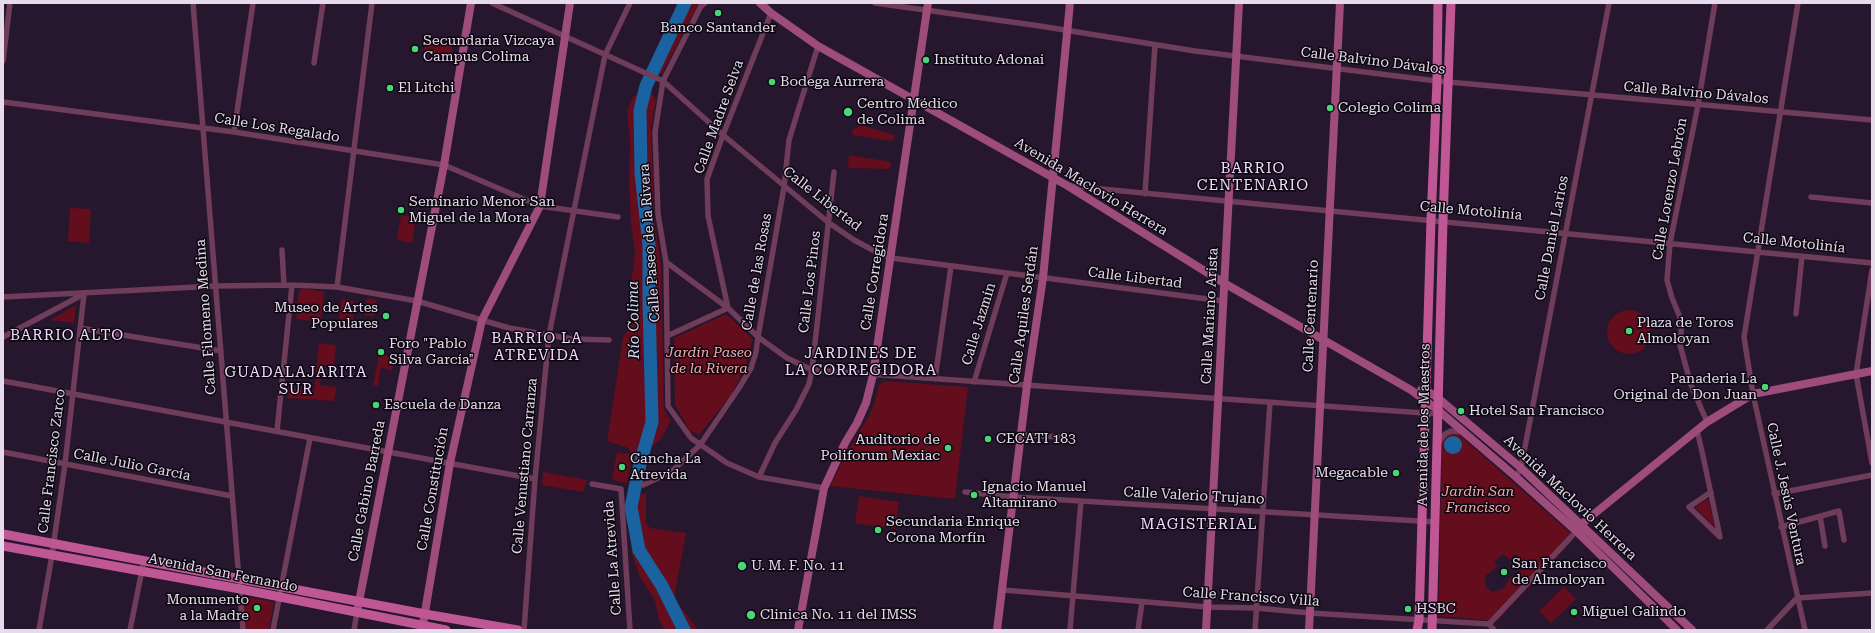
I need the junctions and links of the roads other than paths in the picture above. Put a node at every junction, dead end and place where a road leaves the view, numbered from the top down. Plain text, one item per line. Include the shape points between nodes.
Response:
1 (10, 3) edge
2 (193, 3) edge
3 (253, 3) edge
4 (323, 3) edge
5 (372, 3) edge
6 (471, 3) edge
7 (492, 3) edge
8 (570, 3) edge
9 (630, 3) edge
10 (705, 3) edge
11 (760, 3) edge
12 (875, 3) edge
13 (1070, 3) edge
14 (1239, 3) edge
15 (1340, 3) edge
16 (1438, 3) edge
17 (1451, 3) edge
18 (1609, 3) edge
19 (1715, 3) edge
20 (1798, 3) edge
21 (928, 7) edge
22 (771, 13) junction
23 (1068, 31) junction
24 (564, 37) junction
25 (1154, 44) junction
26 (818, 46) junction
27 (605, 55) junction
28 (1236, 57) junction
29 (3, 61) edge
30 (314, 63) dead end
31 (1336, 69) junction
32 (663, 81) junction
33 (1437, 81) junction
34 (1449, 82) junction
35 (1592, 95) junction
36 (914, 100) junction
37 (3, 102) edge
38 (1698, 105) junction
39 (1780, 113) junction
40 (1872, 120) edge
41 (203, 129) junction
42 (234, 132) junction
43 (722, 135) junction
44 (353, 152) junction
45 (444, 165) junction
46 (834, 172) dead end
47 (1054, 179) junction
48 (1068, 186) junction
49 (784, 187) junction
50 (1145, 194) junction
51 (1811, 197) dead end
52 (1229, 201) junction
53 (1872, 203) edge
54 (540, 206) junction
55 (574, 211) junction
56 (1330, 211) junction
57 (618, 218) dead end
58 (1431, 220) junction
59 (1443, 221) junction
60 (830, 223) junction
61 (1565, 232) junction
62 (1670, 243) junction
63 (282, 250) dead end
64 (1758, 251) junction
65 (1802, 256) junction
66 (890, 258) junction
67 (666, 262) junction
68 (1872, 263) edge
69 (951, 266) junction
70 (1872, 270) edge
71 (1007, 273) junction
72 (1043, 278) junction
73 (1224, 283) junction
74 (284, 285) junction
75 (292, 285) junction
76 (216, 286) junction
77 (337, 287) junction
78 (84, 294) junction
79 (3, 297) edge
80 (417, 300) junction
81 (1223, 301) junction
82 (728, 308) junction
83 (1796, 314) dead end
84 (482, 320) junction
85 (80, 328) junction
86 (549, 335) junction
87 (667, 336) junction
88 (3, 337) edge
89 (758, 337) junction
90 (609, 340) dead end
91 (1323, 340) junction
92 (221, 351) junction
93 (812, 370) junction
94 (1872, 371) edge
95 (1856, 374) junction
96 (873, 375) junction
97 (935, 379) junction
98 (3, 381) edge
99 (974, 382) junction
100 (1027, 385) junction
101 (1411, 390) junction
102 (1426, 390) junction
103 (73, 394) junction
104 (1753, 394) junction
105 (1218, 398) junction
106 (1438, 398) junction
107 (1425, 400) junction
108 (1270, 402) junction
109 (1320, 405) junction
110 (1438, 412) junction
111 (1425, 413) junction
112 (226, 422) junction
113 (1707, 422) junction
114 (1697, 430) junction
115 (277, 431) junction
116 (1463, 432) junction
117 (1021, 435) junction
118 (1063, 437) dead end
119 (310, 438) junction
120 (1437, 444) junction
121 (700, 445) junction
122 (3, 452) edge
123 (388, 452) junction
124 (450, 463) junction
125 (1872, 463) edge
126 (65, 464) junction
127 (1521, 468) junction
128 (1872, 475) edge
129 (760, 477) junction
130 (1516, 477) junction
131 (535, 479) junction
132 (592, 484) dead end
133 (643, 485) dead end
134 (824, 488) junction
135 (965, 492) dead end
136 (1711, 492) junction
137 (1774, 494) junction
138 (232, 496) junction
139 (1013, 497) junction
140 (1081, 501) junction
141 (1212, 509) junction
142 (1264, 512) junction
143 (1315, 515) junction
144 (1820, 516) junction
145 (1422, 521) junction
146 (1436, 522) junction
147 (1581, 523) junction
148 (1781, 527) junction
149 (1573, 533) junction
150 (3, 534) edge
151 (1844, 540) dead end
152 (54, 543) junction
153 (3, 546) edge
154 (1825, 546) dead end
155 (52, 556) junction
156 (144, 560) junction
157 (142, 572) junction
158 (239, 578) junction
159 (280, 587) junction
160 (240, 589) junction
161 (1003, 590) junction
162 (1872, 593) edge
163 (1073, 595) junction
164 (278, 597) junction
165 (1658, 597) junction
166 (1797, 598) junction
167 (359, 602) junction
168 (1142, 602) junction
169 (1651, 605) junction
170 (1207, 607) junction
171 (1256, 608) junction
172 (357, 612) junction
173 (1310, 613) junction
174 (425, 614) junction
175 (1419, 620) junction
176 (1489, 624) junction
177 (1433, 625) edge
178 (422, 628) edge
179 (436, 629) edge
180 (39, 630) edge
181 (130, 630) edge
182 (243, 630) edge
183 (273, 630) edge
184 (354, 630) edge
185 (446, 630) edge
186 (518, 630) edge
187 (524, 630) edge
188 (630, 630) edge
189 (798, 630) edge
190 (997, 630) edge
191 (1070, 630) edge
192 (1138, 630) edge
193 (1206, 630) edge
194 (1255, 630) edge
195 (1309, 630) edge
196 (1417, 630) edge
197 (1494, 630) edge
198 (1677, 630) edge
199 (1692, 630) edge
200 (1767, 630) edge
201 (1805, 630) edge

1 - 29 street
2 - 41 street, Calle Filomeno Medina
3 - 42 street
4 - 30 street
5 - 44 street
6 - 45 street, Calle Gabino Barreda
7 - 24 street, Calle Libertad
8 - 24 street, Calle Constitución
9 - 27 street, Calle Venustiano Carranza
10 - 32 street, Calle Paseo de la Rivera via 701,6
11 - 22 street, Avenida Maclovio Herrera
12 - 21 street, Calle Balvino Dávalos
13 - 23 street, Calle Aquiles Serdán
14 - 28 street, Calle Mariano Arista
15 - 31 street, Calle Centenario
16 - 33 main road, Avenida de los Maestros
17 - 34 main road, Avenida de los Maestros
18 - 35 street, Calle Daniel Larios
19 - 38 street, Calle Lorenzo Lebrón
20 - 39 street, Calle J. Jesús Ventura
21 - 23 street, Calle Balvino Dávalos
21 - 36 street, Calle Corregidora
22 - 26 street, Avenida Maclovio Herrera
22 - 43 street, Calle Madre Selva
23 - 25 street, Calle Balvino Dávalos
23 - 47 street, Calle Aquiles Serdán
24 - 27 street, Calle Libertad
24 - 54 street, Calle Constitución
25 - 28 street, Calle Balvino Dávalos
25 - 50 street
26 - 36 street, Avenida Maclovio Herrera
26 - 49 street, Calle de las Rosas via 789,140
27 - 32 street, Calle Libertad
27 - 55 street, Calle Venustiano Carranza
28 - 31 street, Calle Balvino Dávalos
28 - 52 street, Calle Mariano Arista
31 - 33 street, Calle Balvino Dávalos
31 - 56 street, Calle Centenario
32 - 43 street, Calle Libertad
32 - 67 street, Calle Paseo de la Rivera via 655,132 658,214
33 - 34 street, Calle Balvino Dávalos
33 - 58 main road, Avenida de los Maestros
34 - 35 street, Calle Balvino Dávalos
34 - 59 main road, Avenida de los Maestros
35 - 38 street, Calle Balvino Dávalos
35 - 61 street, Calle Daniel Larios
36 - 47 street, Avenida Maclovio Herrera
36 - 66 street, Calle Corregidora
37 - 41 street, Calle Los Regalado
38 - 39 street, Calle Balvino Dávalos
38 - 62 street, Calle Lorenzo Lebrón
39 - 40 street, Calle Balvino Dávalos
39 - 64 street, Calle J. Jesús Ventura
41 - 42 street, Calle Los Regalado
41 - 76 street, Calle Filomeno Medina
42 - 44 street, Calle Los Regalado
43 - 49 street, Calle Libertad
43 - 82 street, Calle Madre Selva via 707,179 708,216
44 - 45 street, Calle Los Regalado
44 - 77 street
45 - 54 street, Calle Los Regalado
45 - 80 street, Calle Gabino Barreda
46 - 60 street, Calle Los Pinos
47 - 48 street, Avenida Maclovio Herrera
47 - 72 street, Calle Aquiles Serdán
48 - 50 street, Calle Motolinía
48 - 73 street, Avenida Maclovio Herrera
49 - 60 street, Calle Libertad
49 - 89 street, Calle de las Rosas
50 - 52 street, Calle Motolinía
51 - 53 street
52 - 56 street, Calle Motolinía
52 - 73 street, Calle Mariano Arista
54 - 55 street, Calle Los Regalado
54 - 84 street, Calle Constitución
55 - 57 street, Calle Los Regalado
55 - 86 street, Calle Venustiano Carranza
56 - 58 street, Calle Motolinía
56 - 91 street, Calle Centenario
58 - 59 street, Calle Motolinía
58 - 102 main road, Avenida de los Maestros
59 - 61 street, Calle Motolinía
59 - 106 main road, Avenida de los Maestros
60 - 66 street, Calle Libertad via 854,240
60 - 93 street, Calle Los Pinos
61 - 62 street, Calle Motolinía
61 - 127 street, Calle Daniel Larios
62 - 64 street, Calle Motolinía
62 - 113 street, Calle Lorenzo Lebrón via 1667,280 1682,322 1680,346 1691,385
63 - 74 street
64 - 65 street, Calle Motolinía
64 - 104 street, Calle J. Jesús Ventura via 1744,337
65 - 68 street, Calle Motolinía
65 - 83 street
66 - 69 street, Calle Libertad
66 - 96 street, Calle Corregidora
67 - 82 street
67 - 87 street, Calle Paseo de la Rivera
69 - 71 street, Calle Libertad
69 - 97 street
70 - 95 street
71 - 72 street, Calle Libertad
71 - 99 street, Calle Jazmín
72 - 81 street, Calle Libertad
72 - 100 street, Calle Aquiles Serdán
73 - 81 street, Calle Mariano Arista
73 - 91 street, Avenida Maclovio Herrera
74 - 75 street
74 - 76 street
75 - 77 street
75 - 115 street
76 - 78 street
76 - 92 street, Calle Filomeno Medina
77 - 80 street
78 - 79 street
78 - 85 street, Calle Francisco Zarco
78 - 88 street
80 - 84 street
80 - 123 street, Calle Gabino Barreda
81 - 105 street, Calle Mariano Arista
82 - 87 street
82 - 89 street
84 - 86 street
84 - 124 street, Calle Constitución
85 - 92 street
85 - 103 street, Calle Francisco Zarco
86 - 90 street via 572,339
86 - 131 street, Calle Venustiano Carranza
87 - 121 street, Calle Paseo de la Rivera via 668,406 691,438
89 - 93 street via 787,358
89 - 121 street, Calle de las Rosas via 751,368
91 - 101 street, Avenida Maclovio Herrera
91 - 109 street, Calle Centenario
92 - 112 street, Calle Filomeno Medina
93 - 96 street
93 - 129 street, Calle Los Pinos via 806,390 775,443
94 - 95 street
95 - 104 street
95 - 125 street
96 - 97 street
96 - 134 street, Calle Corregidora via 866,403
97 - 99 street
98 - 103 street
99 - 100 street
100 - 105 street
100 - 117 street, Calle Aquiles Serdán
101 - 102 street
101 - 107 street, Avenida Maclovio Herrera
102 - 106 street, Avenida Maclovio Herrera
102 - 107 main road, Avenida de los Maestros
103 - 112 street
103 - 126 street, Calle Francisco Zarco
104 - 113 street
104 - 137 street, Calle J. Jesús Ventura
105 - 108 street
105 - 141 street, Calle Mariano Arista
106 - 110 main road, Avenida de los Maestros
106 - 127 street, Avenida Maclovio Herrera
107 - 110 street, Avenida Maclovio Herrera
107 - 111 main road, Avenida de los Maestros
108 - 109 street
108 - 142 street
109 - 111 street
109 - 143 street, Calle Centenario
110 - 111 street
110 - 116 street, Avenida Maclovio Herrera
110 - 120 main road, Avenida de los Maestros
111 - 145 main road, Avenida de los Maestros
112 - 115 street
112 - 138 street, Calle Filomeno Medina
113 - 114 street
114 - 136 street
114 - 147 street
115 - 119 street
116 - 120 street via 1451,431
116 - 130 street, Avenida Maclovio Herrera
117 - 118 street
117 - 139 street, Calle Aquiles Serdán
119 - 123 street
119 - 159 street
120 - 146 main road, Avenida de los Maestros
121 - 129 street, Calle Paseo de la Rivera via 727,464
121 - 133 street, Calle de las Rosas via 671,472
122 - 126 street, Calle Julio García
123 - 124 street
123 - 167 street, Calle Gabino Barreda
124 - 131 street
124 - 174 street, Calle Constitución
126 - 138 street, Calle Julio García
126 - 152 street, Calle Francisco Zarco
127 - 130 street, Calle Daniel Larios
127 - 147 street, Avenida Maclovio Herrera
128 - 137 street
129 - 134 street, Calle Paseo de la Rivera
130 - 149 street, Avenida Maclovio Herrera
131 - 187 street, Calle Venustiano Carranza
132 - 188 street, Calle La Atrevida via 621,489
134 - 189 street, Calle Corregidora
135 - 139 street, Calle Valerio Trujano
136 - 136 street via 1712,499 1720,537 1689,507
137 - 148 street, Calle J. Jesús Ventura
138 - 158 street, Calle Filomeno Medina
139 - 140 street, Calle Valerio Trujano
139 - 161 street, Calle Aquiles Serdán
140 - 141 street, Calle Valerio Trujano
140 - 163 street
141 - 142 street, Calle Valerio Trujano
141 - 170 street, Calle Mariano Arista
142 - 143 street, Calle Valerio Trujano
142 - 171 street
143 - 145 street, Calle Valerio Trujano
143 - 173 street, Calle Centenario
144 - 148 street
144 - 151 street via 1839,511
144 - 154 street
145 - 146 street, Calle Valerio Trujano
145 - 175 main road, Avenida de los Maestros
146 - 177 main road, Avenida de los Maestros
147 - 149 street
147 - 165 street, Avenida Maclovio Herrera
148 - 166 street, Calle J. Jesús Ventura
149 - 169 street, Avenida Maclovio Herrera
149 - 176 street
150 - 152 main road, Avenida San Fernando
152 - 155 street, Calle Francisco Zarco
152 - 156 main road, Avenida San Fernando
153 - 155 main road, Avenida San Fernando
155 - 157 main road, Avenida San Fernando
155 - 180 street, Calle Francisco Zarco
156 - 157 street
156 - 158 main road, Avenida San Fernando
157 - 160 main road, Avenida San Fernando
157 - 181 street
158 - 159 main road, Avenida San Fernando
158 - 160 street, Calle Filomeno Medina
159 - 164 street
159 - 167 main road, Avenida San Fernando
160 - 164 main road, Avenida San Fernando
160 - 182 street, Calle Filomeno Medina
161 - 163 street, Calle Francisco Villa
161 - 190 street, Calle Aquiles Serdán
162 - 166 street
163 - 168 street, Calle Francisco Villa
163 - 191 street
164 - 172 main road, Avenida San Fernando
164 - 183 street
165 - 169 street
165 - 199 street, Avenida Maclovio Herrera
166 - 200 street
166 - 201 street, Calle J. Jesús Ventura
167 - 172 street, Calle Gabino Barreda
167 - 174 main road, Avenida San Fernando
168 - 170 street, Calle Francisco Villa
168 - 192 street
169 - 198 street, Avenida Maclovio Herrera
170 - 171 street, Calle Francisco Villa
170 - 193 street, Calle Mariano Arista
171 - 173 street, Calle Francisco Villa
171 - 194 street
172 - 178 main road, Avenida San Fernando
172 - 184 street, Calle Gabino Barreda
173 - 175 street, Calle Francisco Villa
173 - 195 street, Calle Centenario
174 - 178 street, Calle Constitución
174 - 179 street
174 - 186 main road
175 - 177 street, Calle Francisco Villa
175 - 196 main road, Avenida de los Maestros
176 - 177 street, Calle Francisco Villa
176 - 197 street
178 - 179 main road, Avenida San Fernando
179 - 185 main road

